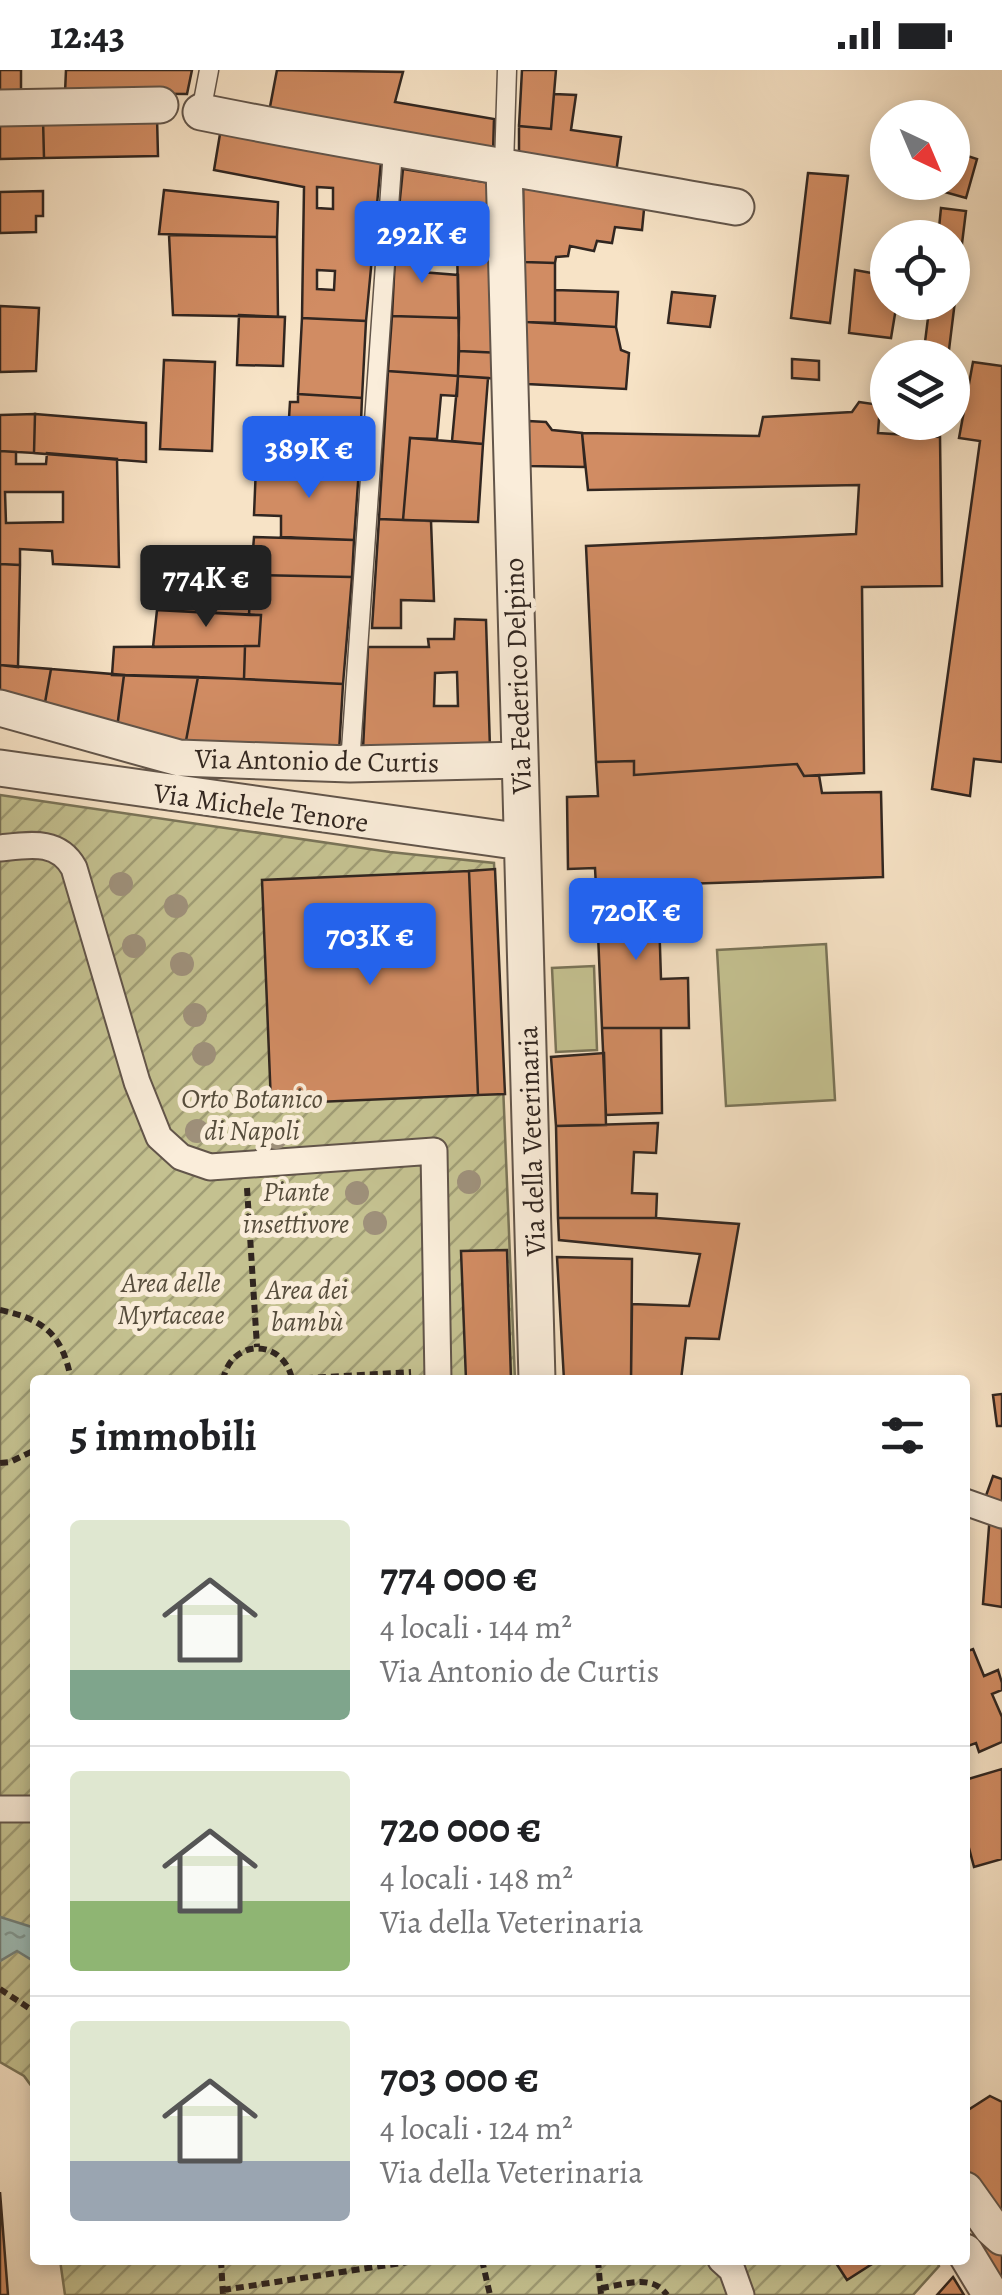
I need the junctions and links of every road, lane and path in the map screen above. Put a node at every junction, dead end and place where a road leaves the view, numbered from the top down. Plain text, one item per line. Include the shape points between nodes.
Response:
1 (209, 70) edge
2 (507, 70) edge
3 (160, 105) dead end
4 (0, 108) edge
5 (201, 112) joint
6 (393, 150) junction
7 (504, 166) junction
8 (736, 207) dead end
9 (0, 708) edge
10 (179, 758) junction
11 (520, 760) junction
12 (350, 764) junction
13 (0, 768) edge
14 (176, 794) junction
15 (522, 842) junction
16 (0, 848) edge
17 (246, 1164) junction
18 (0, 1310) edge
19 (257, 1347) junction
20 (69, 1375) edge
21 (225, 1375) edge
22 (290, 1375) edge
23 (438, 1375) edge
24 (538, 1375) edge
25 (30, 1452) edge
26 (0, 1463) edge
27 (970, 1504) edge
28 (1002, 1515) edge
29 (0, 1809) edge
30 (30, 1809) edge
31 (0, 1989) edge
32 (30, 2009) edge
33 (970, 2197) edge
34 (1002, 2237) edge
35 (970, 2260) edge
36 (221, 2265) edge
37 (392, 2265) edge
38 (483, 2265) edge
39 (598, 2265) edge
40 (726, 2265) edge
41 (601, 2291) edge
42 (223, 2293) edge
43 (490, 2295) edge
44 (667, 2295) edge
45 (741, 2295) edge
46 (991, 2295) edge

1 - 5 lane
2 - 7 lane
3 - 4 street
5 - 6 street
6 - 7 street
6 - 12 lane
7 - 8 street
7 - 11 street, Via Federico Delpino
9 - 10 street, Via Antonio de Curtis
10 - 12 street, Via Antonio de Curtis
10 - 14 street
11 - 12 street, Via Antonio de Curtis
11 - 15 street, Via Federico Delpino
13 - 14 street, Via Michele Tenore
14 - 15 street, Via Michele Tenore
15 - 24 street, Via della Veterinaria
16 - 17 street via 58,848 74,868 159,1137 181,1156 210,1167
17 - 19 path
17 - 23 street via 434,1151
18 - 20 path via 56,1336
19 - 21 path via 232,1358
19 - 22 path via 274,1350
25 - 26 path
27 - 28 street
29 - 30 street
31 - 32 path
33 - 34 street
35 - 46 street
36 - 42 path
37 - 42 path
38 - 43 path
39 - 41 path
40 - 45 street
41 - 44 path via 650,2281

